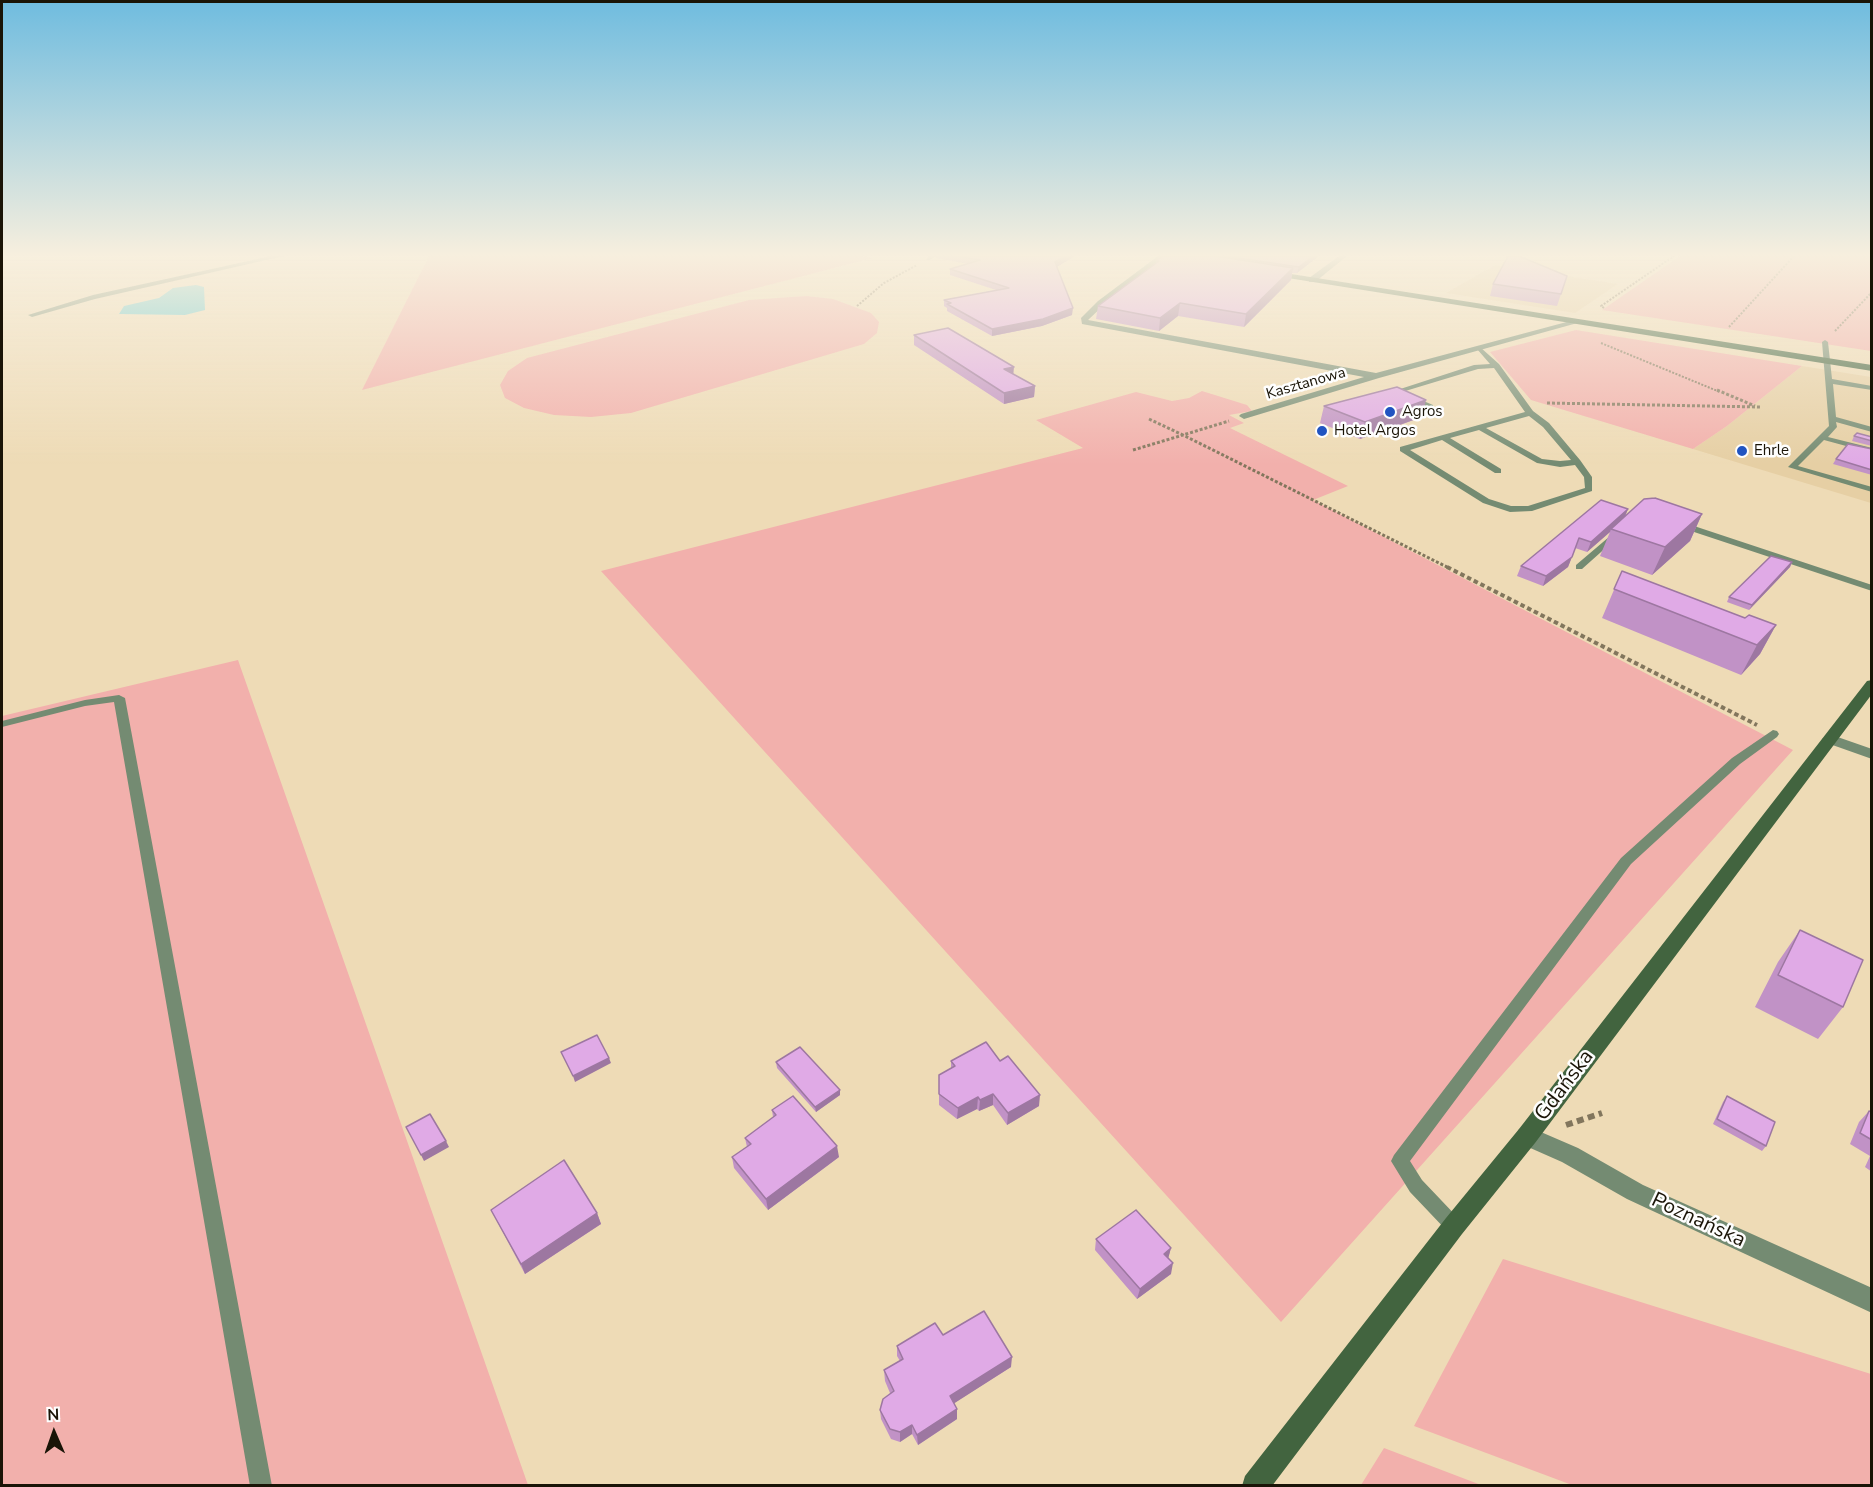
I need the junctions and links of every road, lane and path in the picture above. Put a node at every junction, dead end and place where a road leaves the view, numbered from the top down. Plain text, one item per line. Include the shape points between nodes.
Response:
1 (1103, 325) edge
2 (1565, 325) edge
3 (1599, 325) edge
4 (1731, 325) edge
5 (1841, 325) edge
6 (1740, 329) dead end
7 (1825, 342) joint
8 (1600, 343) dead end
9 (1480, 349) junction
10 (1825, 360) junction
11 (1496, 366) junction
12 (1872, 368) edge
13 (1376, 376) junction
14 (1828, 381) junction
15 (1871, 389) edge
16 (1522, 403) junction
17 (1430, 407) dead end
18 (1530, 414) junction
19 (1244, 416) joint
20 (1832, 418) junction
21 (1149, 419) dead end
22 (1872, 420) edge
23 (1858, 425) junction
24 (1481, 428) junction
25 (1872, 430) edge
26 (1183, 435) junction
27 (1445, 438) junction
28 (1824, 438) junction
29 (1133, 450) dead end
30 (1872, 451) edge
31 (1577, 462) junction
32 (1498, 471) dead end
33 (1872, 490) edge
34 (1674, 522) edge
35 (1621, 530) edge
36 (1579, 567) dead end
37 (1872, 588) edge
38 (1872, 684) edge
39 (2, 724) edge
40 (1773, 734) joint
41 (1829, 739) junction
42 (1872, 754) edge
43 (1527, 1136) junction
44 (1455, 1226) junction
45 (1872, 1301) edge
46 (261, 1485) edge
47 (1255, 1485) edge

1 - 13 street, Kasztanowa
2 - 9 street, Kasztanowa
3 - 10 main road
4 - 6 path
5 - 7 path
7 - 10 lane
8 - 16 path via 1760,407
9 - 11 lane
9 - 13 street, Kasztanowa
10 - 12 main road
10 - 14 lane
11 - 16 lane
11 - 17 lane via 1477,367 1395,392
13 - 19 street, Kasztanowa
14 - 15 lane
14 - 20 lane
16 - 18 lane
18 - 24 lane
18 - 31 lane via 1546,425
19 - 26 path
20 - 23 lane
20 - 28 lane via 1832,430
21 - 26 path
22 - 23 lane
23 - 25 lane
24 - 27 lane
24 - 31 lane via 1540,461
26 - 29 path
26 - 40 path
27 - 31 lane via 1403,449 1486,501 1510,509 1529,509 1589,489 1588,477
27 - 32 lane
28 - 30 lane
28 - 33 lane via 1792,466
34 - 37 lane
35 - 36 lane
38 - 41 main road, Gdańska
39 - 46 lane via 120,698
40 - 44 lane via 1736,761 1626,861 1400,1161 1416,1186
41 - 42 street
41 - 43 main road, Gdańska
43 - 44 main road, Gdańska
43 - 45 street, Poznańska via 1635,1192
44 - 47 main road, Gdańska

